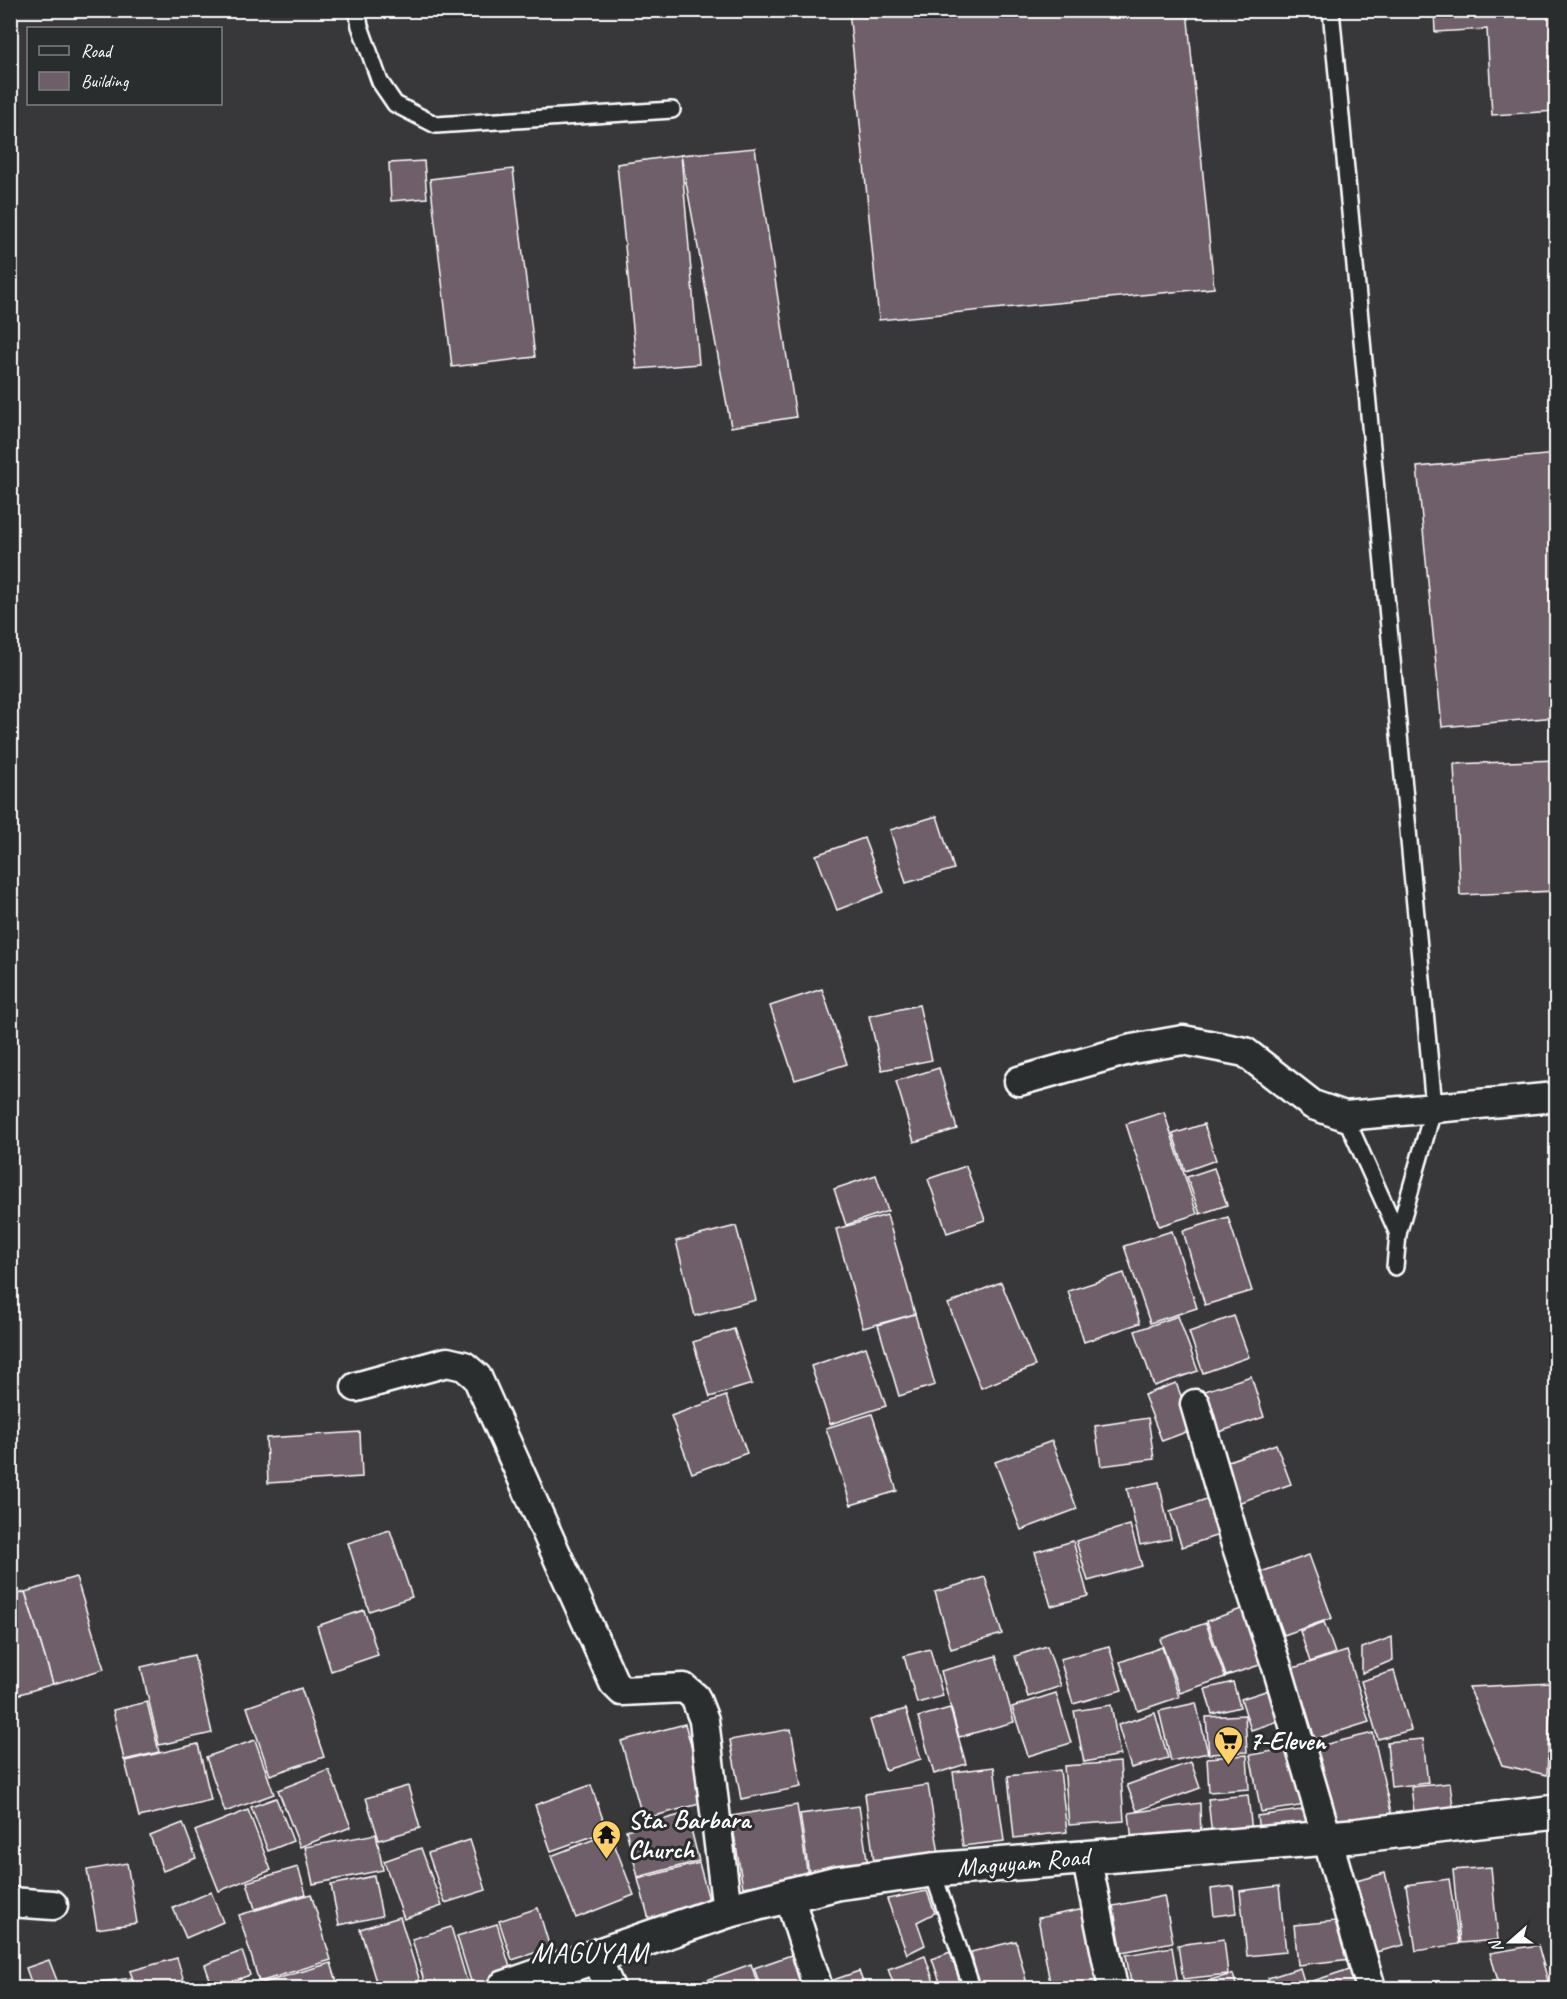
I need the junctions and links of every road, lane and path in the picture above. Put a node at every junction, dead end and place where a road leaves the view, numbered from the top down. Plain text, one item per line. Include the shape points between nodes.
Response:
1 (357, 10) edge
2 (1331, 10) edge
3 (672, 110) dead end
4 (1019, 1081) dead end
5 (1557, 1097) edge
6 (1434, 1107) junction
7 (1345, 1116) junction
8 (1398, 1234) junction
9 (1395, 1267) dead end
10 (356, 1387) dead end
11 (1196, 1404) dead end
12 (1557, 1812) edge
13 (1327, 1838) junction
14 (1086, 1856) junction
15 (932, 1869) junction
16 (789, 1896) junction
17 (10, 1902) edge
18 (53, 1905) dead end
19 (727, 1911) junction
20 (596, 1957) junction
21 (504, 1989) edge
22 (610, 1989) edge
23 (818, 1989) edge
24 (972, 1989) edge
25 (1113, 1989) edge
26 (1371, 1989) edge

1 - 3 lane via 380,82 395,104 436,125
2 - 6 lane
4 - 7 street via 1132,1049 1183,1040 1245,1052 1313,1105
5 - 6 street
6 - 7 street
6 - 8 lane
7 - 8 lane
8 - 9 lane
10 - 19 street via 447,1362 464,1366 477,1377 614,1683 622,1691 684,1688 695,1697 704,1720
11 - 13 street
12 - 13 main road, Maguyam Road
13 - 14 main road, Maguyam Road
13 - 26 street
14 - 15 main road, Maguyam Road
14 - 25 street
15 - 16 main road, Maguyam Road via 837,1883
15 - 24 lane
16 - 19 main road, Maguyam Road
16 - 23 street
17 - 18 street
19 - 20 main road, Maguyam Road
20 - 21 main road, Maguyam Road
20 - 22 street

